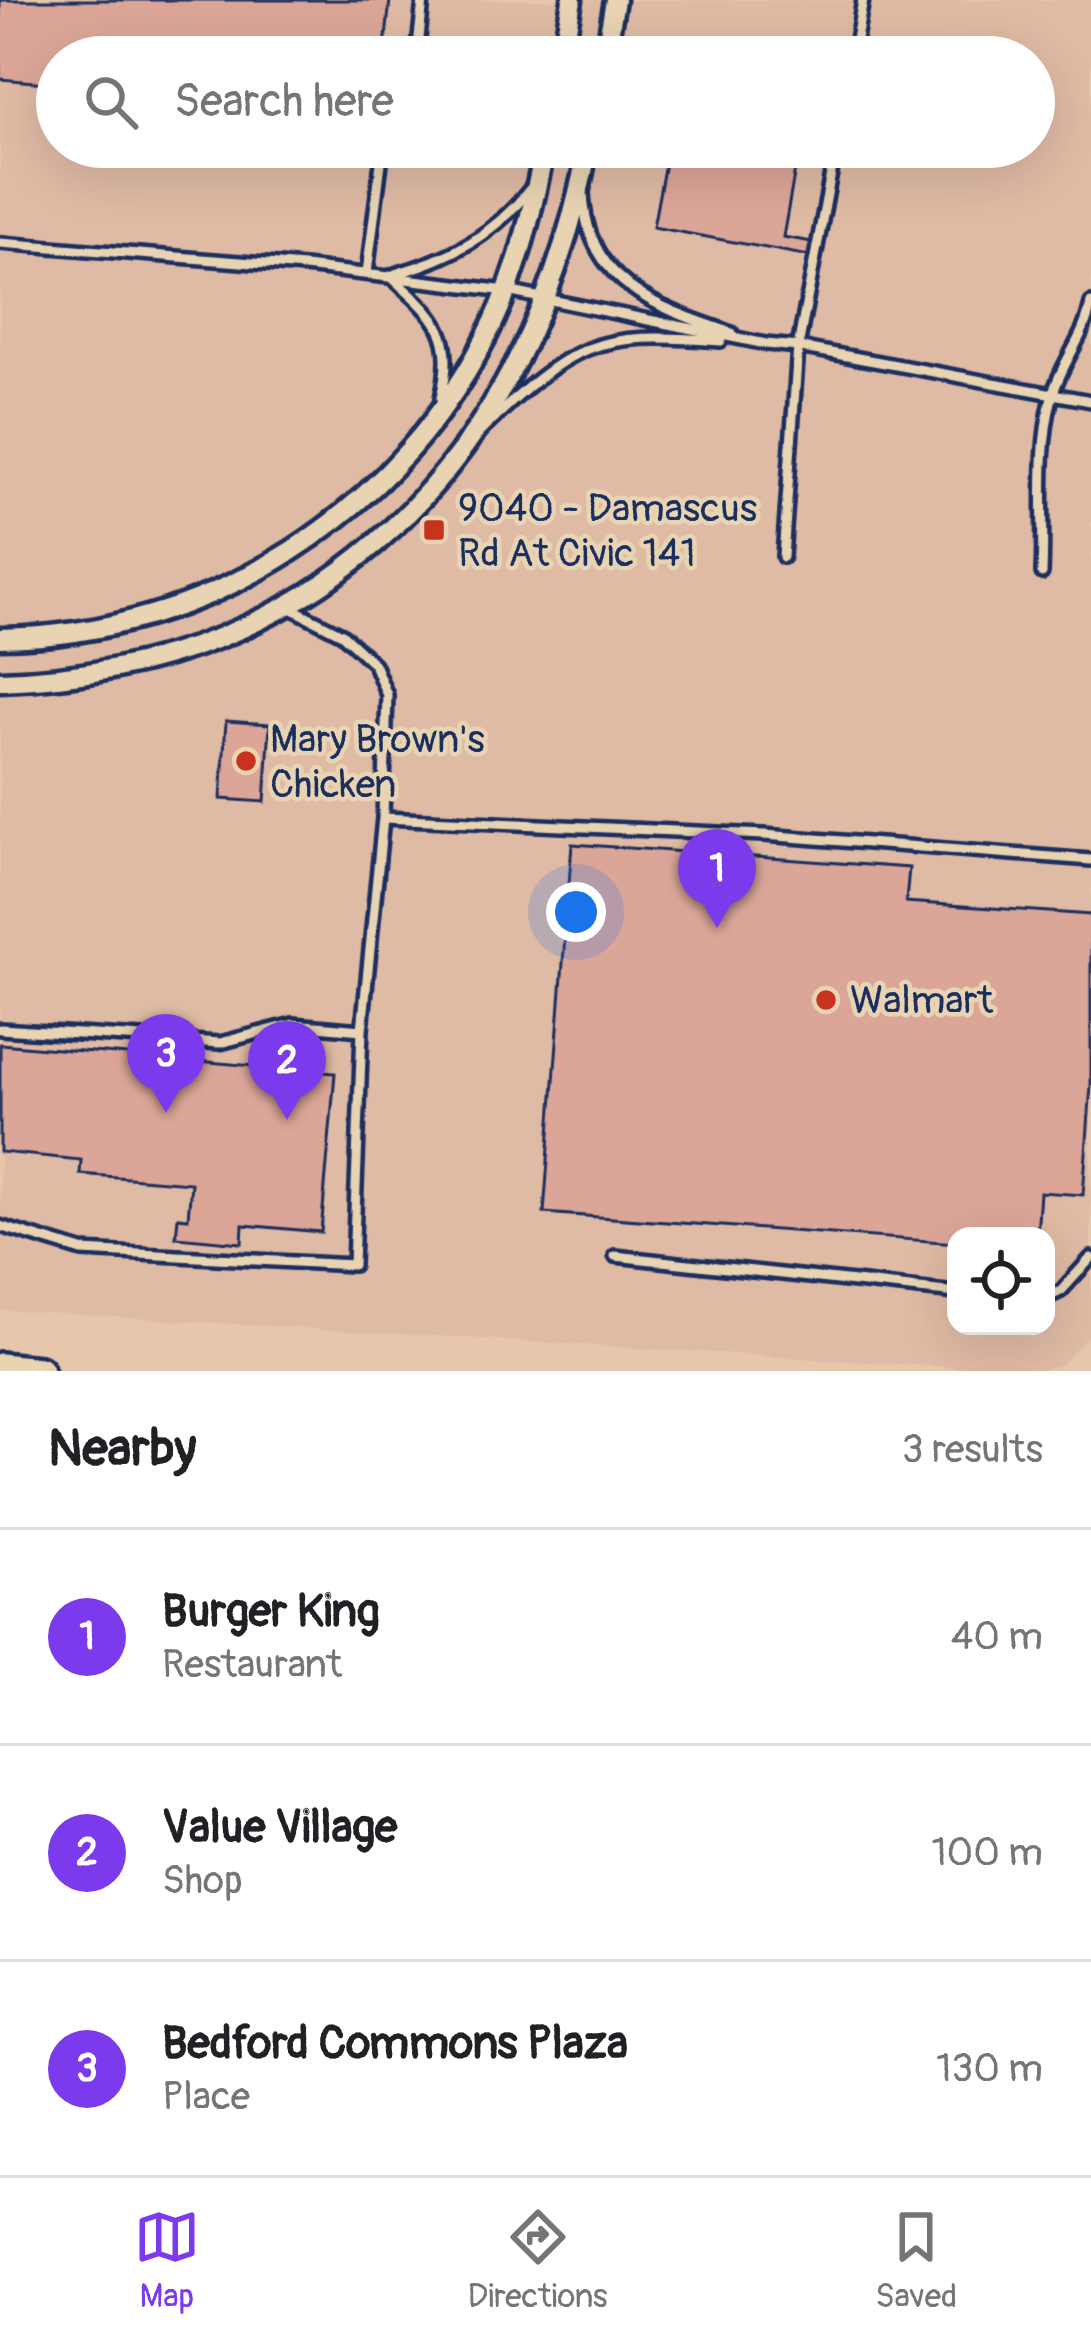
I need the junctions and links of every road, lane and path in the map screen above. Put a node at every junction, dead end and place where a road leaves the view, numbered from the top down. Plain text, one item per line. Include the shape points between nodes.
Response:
1 (423, 0) edge
2 (572, 0) edge
3 (615, 0) edge
4 (863, 0) edge
5 (419, 36) edge
6 (566, 36) edge
7 (608, 36) edge
8 (857, 36) edge
9 (380, 168) edge
10 (541, 168) edge
11 (584, 168) edge
12 (832, 168) edge
13 (583, 173) junction
14 (539, 178) junction
15 (0, 243) edge
16 (368, 273) junction
17 (390, 276) junction
18 (507, 291) junction
19 (547, 299) junction
20 (1091, 303) edge
21 (766, 344) junction
22 (798, 347) junction
23 (1052, 395) junction
24 (1091, 401) edge
25 (438, 415) junction
26 (469, 442) junction
27 (783, 557) dead end
28 (1042, 573) dead end
29 (287, 606) junction
30 (0, 636) edge
31 (0, 681) edge
32 (383, 818) junction
33 (1091, 860) edge
34 (0, 1029) edge
35 (362, 1030) junction
36 (0, 1226) edge
37 (615, 1256) dead end
38 (1091, 1258) edge
39 (947, 1292) edge
40 (1055, 1294) edge
41 (0, 1367) edge
42 (39, 1371) edge

1 - 5 lane
2 - 6 street
3 - 7 street
4 - 8 lane
9 - 16 lane
10 - 14 street
11 - 13 street
12 - 22 lane
13 - 19 street
13 - 21 lane via 588,224 623,282 660,308
14 - 17 lane via 502,221 461,251
14 - 18 street
15 - 16 lane
16 - 17 lane
17 - 18 lane
17 - 25 lane via 440,330 449,362
18 - 19 lane
18 - 25 street
19 - 21 lane
19 - 26 street
20 - 23 lane
21 - 22 lane
21 - 26 lane via 656,336 602,342 554,366
22 - 23 lane
22 - 27 lane
23 - 24 lane
23 - 28 lane
25 - 30 street via 361,500 267,567 161,613 88,631
26 - 29 street via 376,543
29 - 31 street via 157,660
29 - 32 lane via 342,634 374,664 387,695
32 - 33 lane
32 - 35 lane
34 - 35 lane via 220,1043 293,1024
35 - 36 lane via 353,1265 82,1251
37 - 39 lane
38 - 40 lane
41 - 42 main road

